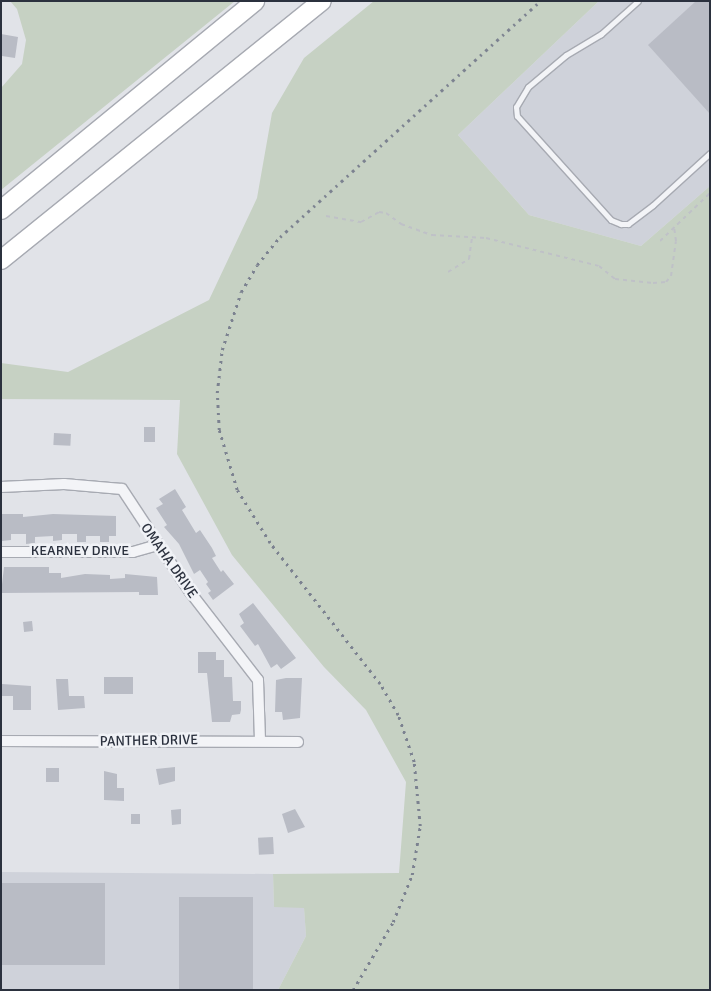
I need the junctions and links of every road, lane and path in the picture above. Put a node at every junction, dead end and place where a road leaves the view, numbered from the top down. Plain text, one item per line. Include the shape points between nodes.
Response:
1 (255, 1) edge
2 (322, 1) edge
3 (638, 1) edge
4 (121, 110) junction
5 (710, 153) edge
6 (710, 193) edge
7 (1, 194) edge
8 (1, 210) edge
9 (326, 216) dead end
10 (674, 227) junction
11 (472, 238) junction
12 (660, 241) dead end
13 (1, 260) edge
14 (448, 272) dead end
15 (1, 487) edge
16 (157, 545) junction
17 (1, 552) edge
18 (260, 740) junction
19 (1, 741) edge
20 (298, 742) dead end

1 - 4 highway
2 - 13 highway
3 - 5 lane via 601,34 566,55 528,87 516,107 517,116 612,220 621,224 628,224 652,206
4 - 7 highway
4 - 8 highway
6 - 10 path
9 - 11 path via 362,222 379,212 386,213 416,230
10 - 11 path via 676,241 671,276 666,282 653,283 615,279 599,266
10 - 12 path
11 - 14 path via 469,259
15 - 16 street, OMAHA DRIVE via 64,484 122,489
16 - 17 street, KEARNEY DRIVE via 133,552
16 - 18 street, OMAHA DRIVE via 258,680
18 - 19 street, PANTHER DRIVE
18 - 20 street, PANTHER DRIVE

